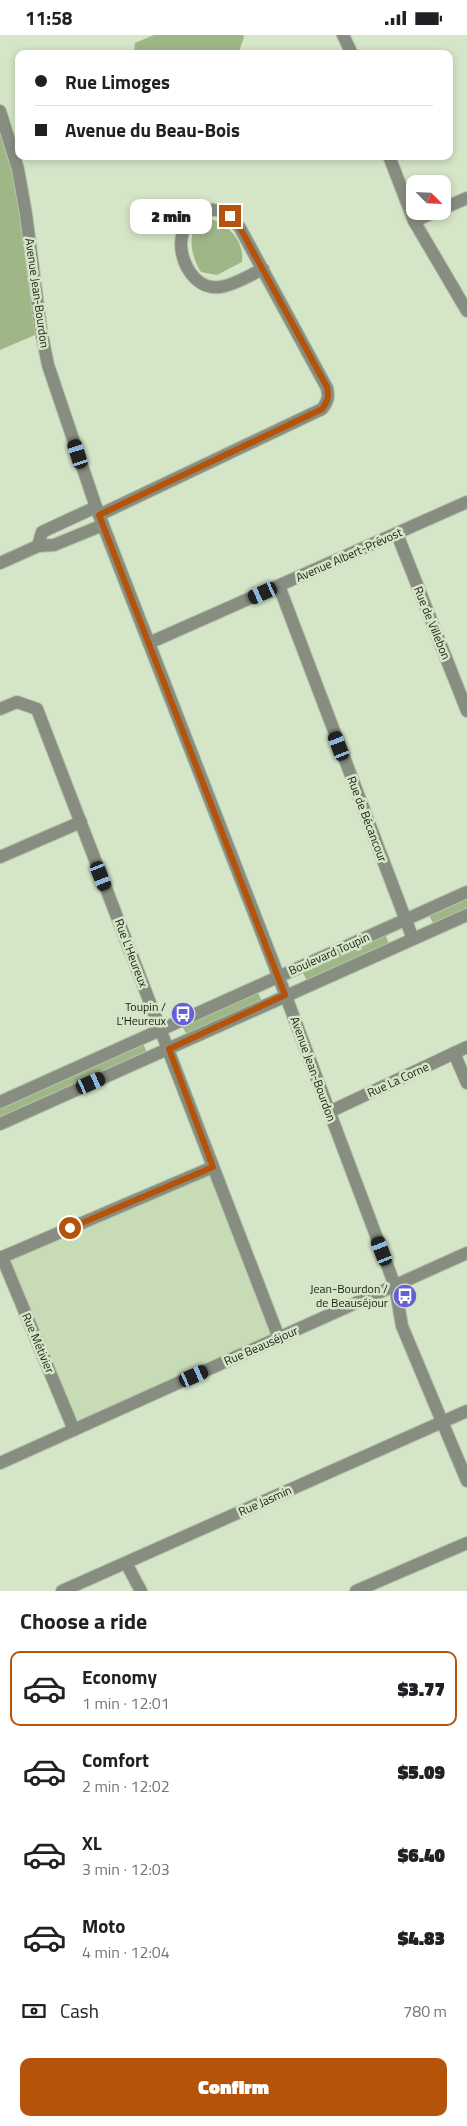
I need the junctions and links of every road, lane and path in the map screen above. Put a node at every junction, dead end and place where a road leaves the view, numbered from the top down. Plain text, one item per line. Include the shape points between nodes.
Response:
1 (343, 35) edge
2 (350, 50) edge
3 (0, 111) edge
4 (15, 159) edge
5 (15, 160) edge
6 (391, 160) edge
7 (467, 198) edge
8 (451, 205) edge
9 (414, 221) joint
10 (263, 269) junction
11 (467, 311) edge
12 (467, 502) edge
13 (99, 516) junction
14 (397, 534) junction
15 (38, 546) junction
16 (0, 563) edge
17 (279, 586) junction
18 (149, 643) junction
19 (0, 709) edge
20 (467, 711) edge
21 (81, 822) junction
22 (0, 857) edge
23 (467, 892) edge
24 (467, 915) edge
25 (405, 920) junction
26 (413, 939) junction
27 (278, 976) junction
28 (285, 995) junction
29 (161, 1030) junction
30 (467, 1047) edge
31 (169, 1049) junction
32 (454, 1053) junction
33 (467, 1083) edge
34 (0, 1102) edge
35 (329, 1112) junction
36 (0, 1124) edge
37 (213, 1167) junction
38 (467, 1253) edge
39 (1, 1257) edge
40 (395, 1286) junction
41 (279, 1338) junction
42 (467, 1411) edge
43 (442, 1423) junction
44 (74, 1429) junction
45 (0, 1463) edge
46 (467, 1481) edge
47 (467, 1543) edge
48 (126, 1563) junction
49 (376, 1587) edge
50 (62, 1591) edge
51 (142, 1591) edge
52 (356, 1591) edge

1 - 2 street
3 - 4 street, Avenue Jean-Bourdon
5 - 13 street, Avenue Jean-Bourdon via 48,365
6 - 9 street
7 - 8 street
9 - 11 street
10 - 10 street via 230,216 214,210 200,213 189,221 183,232 183,254 189,272 199,282 210,287 231,285
10 - 13 street via 327,387 328,402 322,409
12 - 14 street, Avenue Albert-Prévost
13 - 15 street via 54,545
13 - 15 street via 42,532
13 - 18 street, Avenue Jean-Bourdon
14 - 17 street, Avenue Albert-Prévost
14 - 20 street, Rue de Villebon
15 - 16 street
17 - 18 street, Avenue Albert-Prévost
17 - 25 street, Rue de Bécancour
18 - 27 street, Avenue Jean-Bourdon
19 - 21 street, Rue L'Heureux via 17,702 37,709
21 - 22 street
21 - 29 street, Rue L'Heureux
23 - 25 street, Boulevard Toupin
24 - 26 street, Boulevard Toupin
25 - 26 street, Rue de Bécancour
25 - 27 street, Boulevard Toupin
26 - 28 street, Boulevard Toupin
27 - 28 street, Avenue Jean-Bourdon
27 - 29 street, Boulevard Toupin
28 - 31 street, Boulevard Toupin
28 - 35 street, Avenue Jean-Bourdon
29 - 31 street, Rue L'Heureux
29 - 34 street, Boulevard Toupin
30 - 32 street, Rue La Corne
31 - 36 street, Boulevard Toupin
31 - 37 street, Rue L'Heureux
32 - 33 street
32 - 35 street, Rue La Corne
35 - 40 street, Avenue Jean-Bourdon
37 - 39 street
37 - 41 street, Rue L'Heureux
38 - 40 street, Rue Beauséjour
39 - 44 street, Rue Métivier
40 - 41 street, Rue Beauséjour
40 - 43 street, Avenue Jean-Bourdon via 402,1326
41 - 44 street, Rue Beauséjour
42 - 43 street, Rue Jasmin
43 - 46 street, Avenue Jean-Bourdon
43 - 48 street, Rue Jasmin
44 - 45 street, Rue Beauséjour
47 - 49 street
48 - 50 street, Rue Jasmin
48 - 51 street
49 - 52 street

